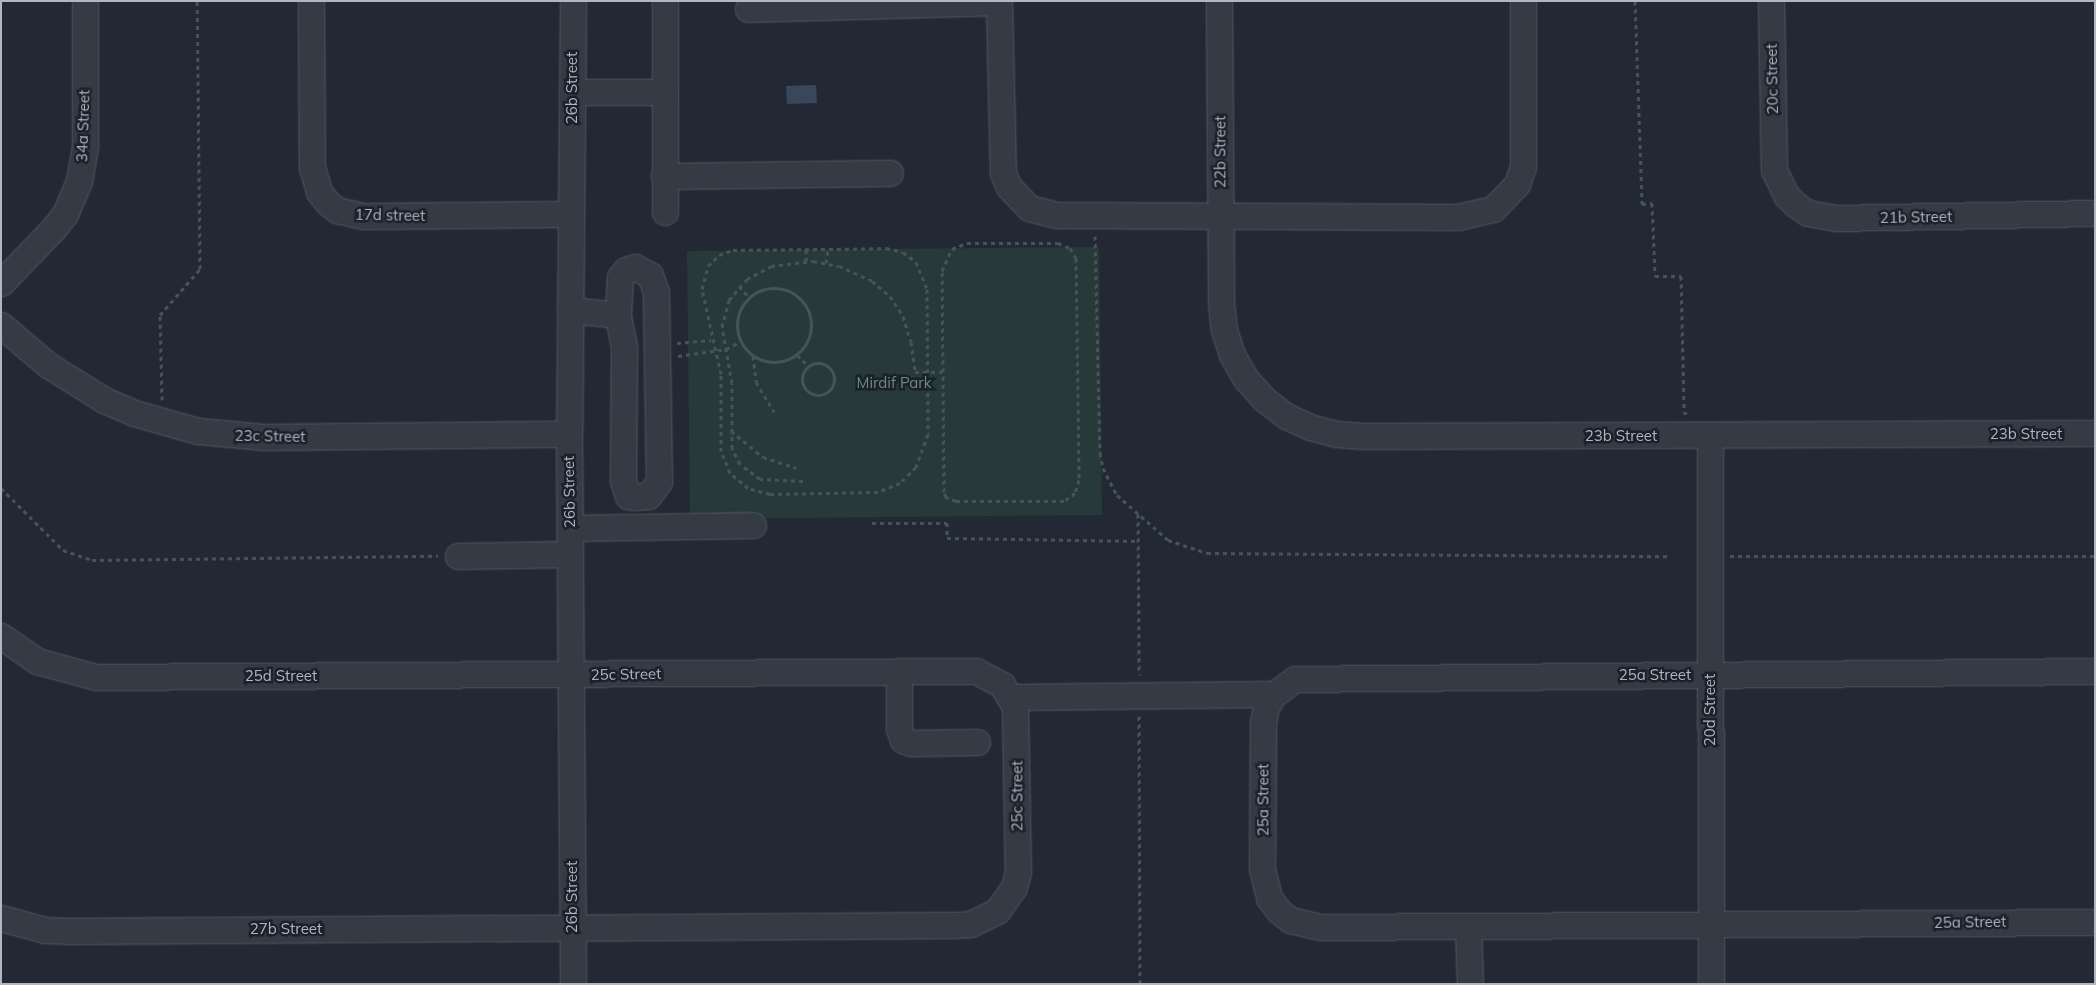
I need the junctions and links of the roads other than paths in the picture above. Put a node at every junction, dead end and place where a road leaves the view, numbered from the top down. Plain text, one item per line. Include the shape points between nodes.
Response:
1 (85, 1) edge
2 (311, 1) edge
3 (573, 1) edge
4 (665, 1) edge
5 (999, 1) edge
6 (1219, 1) edge
7 (1523, 1) edge
8 (1771, 1) edge
9 (748, 9) dead end
10 (572, 92) junction
11 (665, 92) junction
12 (1773, 156) joint
13 (890, 173) dead end
14 (664, 176) junction
15 (665, 212) dead end
16 (2095, 213) edge
17 (571, 214) junction
18 (1220, 215) junction
19 (1, 283) edge
20 (1221, 303) joint
21 (570, 310) junction
22 (618, 314) junction
23 (1, 325) edge
24 (2095, 433) edge
25 (569, 434) junction
26 (1700, 436) junction
27 (753, 525) dead end
28 (570, 528) junction
29 (570, 554) junction
30 (458, 556) road end
31 (1, 636) edge
32 (899, 671) junction
33 (2095, 671) edge
34 (572, 674) junction
35 (1710, 674) junction
36 (1274, 694) junction
37 (1010, 697) junction
38 (1017, 740) junction
39 (1, 918) edge
40 (2095, 922) edge
41 (1710, 925) junction
42 (1468, 926) junction
43 (572, 927) junction
44 (573, 984) edge
45 (1470, 984) edge
46 (1711, 984) edge

1 - 19 street, 34a Street via 85,146 79,182 65,214
2 - 17 street, 17d street via 312,167 319,192 327,202 344,212 363,216
3 - 10 street, 26b Street
4 - 11 street
5 - 9 street
5 - 18 street via 1001,159 1009,187 1030,208 1043,213 1094,215
6 - 18 street, 22b Street
7 - 18 street via 1523,167 1507,198 1492,209 1458,217
8 - 12 street, 20c Street
10 - 11 street
10 - 17 street, 26b Street
11 - 14 street
12 - 16 street, 21b Street via 1779,184 1786,196 1808,213 1821,217
13 - 14 street
14 - 15 street
17 - 21 street, 26b Street
18 - 20 street, 22b Street
20 - 26 street, 23b Street via 1224,330 1232,355 1246,379 1286,416 1310,428 1364,436
21 - 22 street
21 - 25 street, 26b Street
22 - 22 street via 624,347 623,481 628,496 648,496 658,482 658,353 656,292 650,275 644,269 635,267 620,277
23 - 25 street, 23c Street via 75,383 104,400 162,422 198,431 264,437
24 - 26 street, 23b Street
25 - 28 street, 26b Street
26 - 35 street, 20d Street via 1710,556
27 - 28 street
28 - 29 street, 26b Street
29 - 30 street
29 - 34 street, 26b Street
31 - 34 street, 25d Street via 37,661 96,677
32 - 34 street, 25c Street
32 - 37 street, 25c Street via 976,671 1002,685
32 - 38 street via 899,729 903,740 911,743
33 - 35 street, 25a Street
34 - 43 street, 26b Street
35 - 36 street, 25a Street via 1307,677 1283,685
35 - 41 street, 20d Street
36 - 37 street
36 - 42 street, 25a Street via 1263,723 1262,869 1269,898 1278,910 1290,920 1320,927
37 - 38 street, 25c Street via 1016,718
38 - 43 street, 25c Street via 1018,872 1007,900 984,920 954,925
39 - 43 street, 27b Street via 45,930 70,931
40 - 41 street, 25a Street
41 - 42 street, 25a Street
41 - 46 street, 20d Street
42 - 45 street
43 - 44 street, 26b Street

